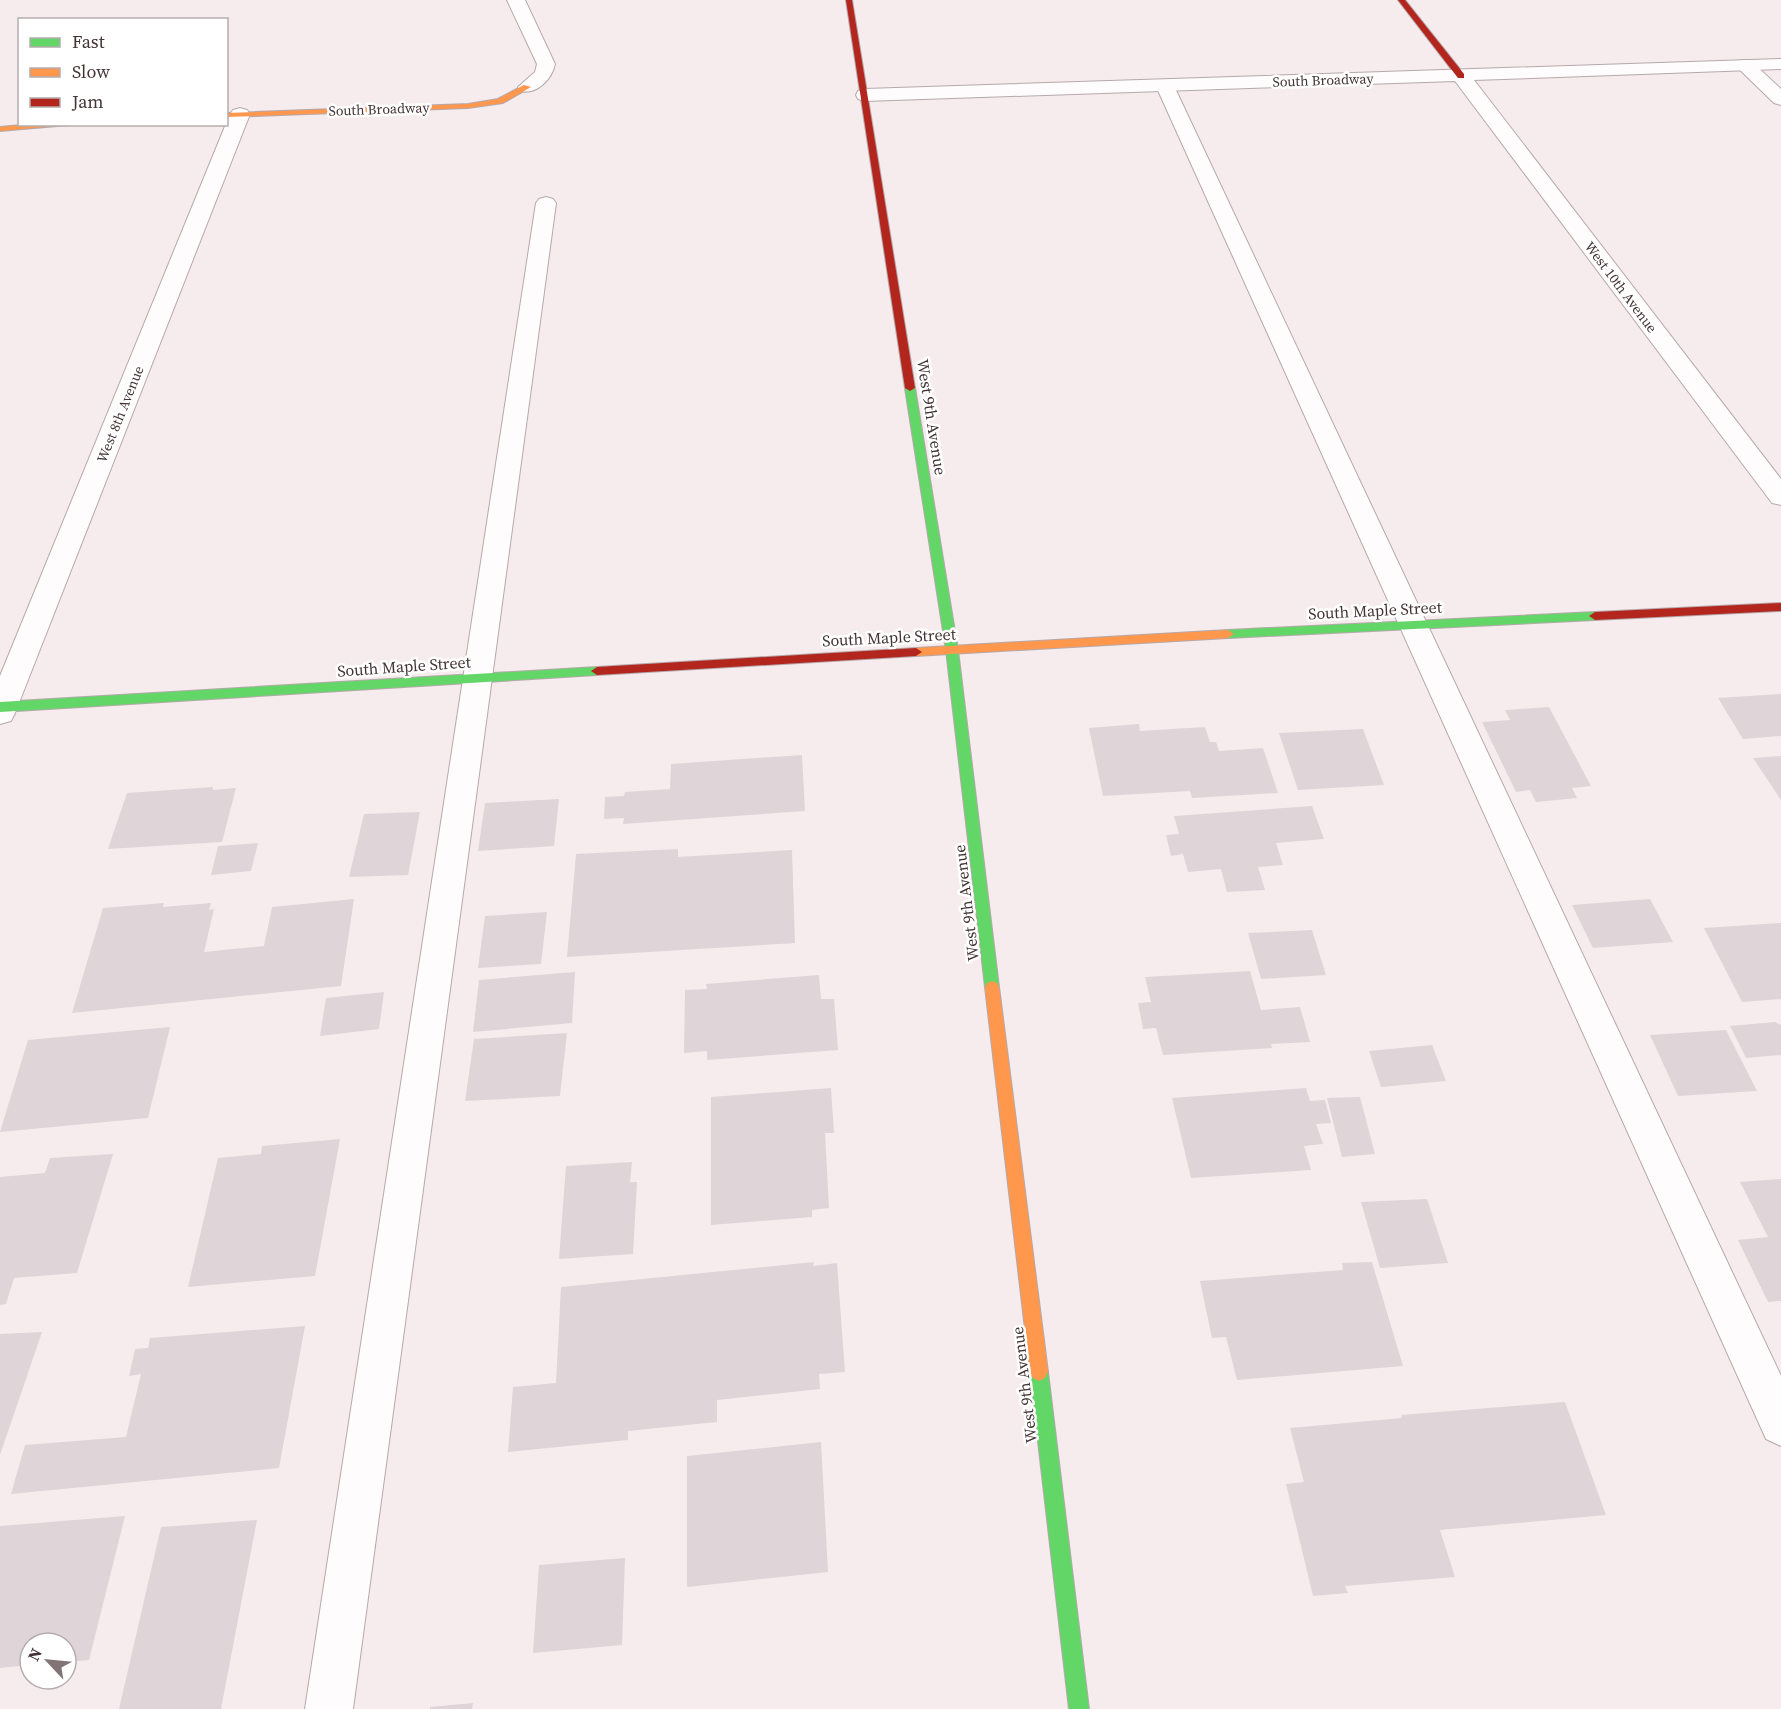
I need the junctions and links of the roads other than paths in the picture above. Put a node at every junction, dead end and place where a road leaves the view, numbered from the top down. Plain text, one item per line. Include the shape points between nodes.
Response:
1 (516, 0) edge
2 (849, 0) edge
3 (1401, 0) edge
4 (1781, 63) edge
5 (1745, 65) junction
6 (1461, 76) junction
7 (1166, 86) junction
8 (527, 87) joint
9 (865, 95) junction
10 (1781, 99) edge
11 (233, 114) edge
12 (46, 126) edge
13 (0, 129) edge
14 (546, 202) dead end
15 (1781, 497) edge
16 (1781, 607) edge
17 (1414, 625) junction
18 (952, 650) junction
19 (477, 678) junction
20 (1, 709) edge
21 (1781, 1424) edge
22 (329, 1709) edge
23 (1079, 1709) edge

1 - 8 street via 546,64 544,74
2 - 9 street, West 9th Avenue
3 - 6 street
4 - 5 street, South Broadway
5 - 6 street, South Broadway
5 - 10 street
6 - 7 street, South Broadway
6 - 15 street, West 10th Avenue
7 - 9 street, South Broadway
7 - 17 street
8 - 11 street, South Broadway via 500,101 468,106
9 - 18 street, West 9th Avenue
11 - 20 street, West 8th Avenue
12 - 13 street
14 - 19 street
16 - 17 street, South Maple Street
17 - 18 street, South Maple Street
17 - 21 street
18 - 19 street, South Maple Street
18 - 23 street, West 9th Avenue
19 - 20 street, South Maple Street
19 - 22 street

